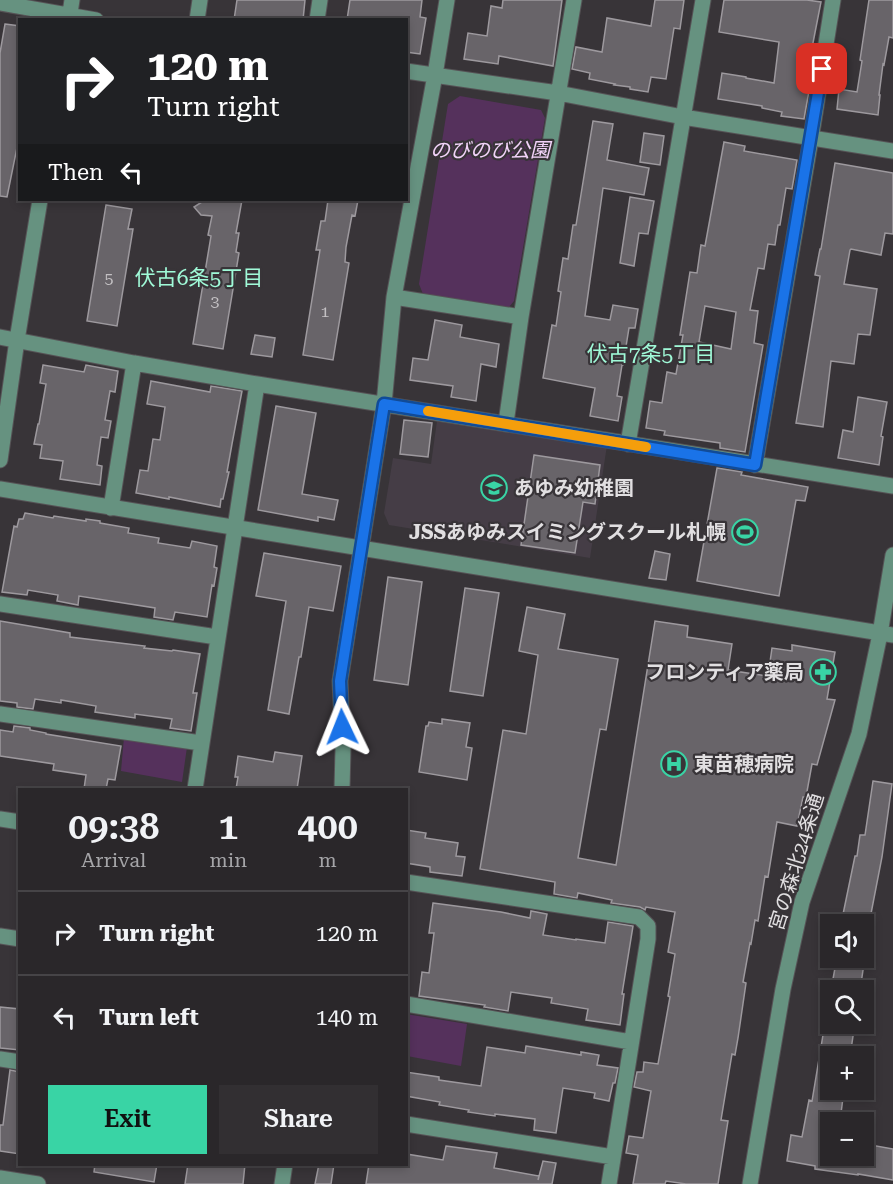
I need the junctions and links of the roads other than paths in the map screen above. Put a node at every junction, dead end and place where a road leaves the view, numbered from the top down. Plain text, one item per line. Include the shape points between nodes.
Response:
1 (200, 0) edge
2 (320, 0) edge
3 (447, 0) edge
4 (574, 0) edge
5 (703, 0) edge
6 (833, 0) edge
7 (0, 3) edge
8 (70, 12) edge
9 (90, 18) edge
10 (197, 18) edge
11 (317, 18) edge
12 (408, 71) edge
13 (435, 75) junction
14 (558, 93) junction
15 (683, 117) junction
16 (811, 138) junction
17 (893, 151) edge
18 (40, 201) edge
19 (394, 297) junction
20 (521, 317) junction
21 (0, 337) edge
22 (17, 340) junction
23 (134, 363) junction
24 (256, 384) junction
25 (384, 404) junction
26 (506, 423) junction
27 (628, 444) junction
28 (0, 460) edge
29 (755, 465) junction
30 (893, 486) edge
31 (0, 489) edge
32 (111, 508) junction
33 (235, 528) junction
34 (362, 549) junction
35 (893, 555) edge
36 (0, 604) edge
37 (886, 634) edge
38 (217, 637) junction
39 (0, 714) edge
40 (201, 743) junction
41 (195, 788) edge
42 (342, 788) edge
43 (0, 819) edge
44 (18, 822) edge
45 (408, 882) edge
46 (0, 936) edge
47 (18, 939) edge
48 (408, 1004) edge
49 (631, 1042) junction
50 (0, 1059) edge
51 (18, 1062) edge
52 (408, 1124) edge
53 (613, 1157) junction
54 (285, 1166) edge
55 (0, 1178) edge
56 (38, 1184) edge
57 (282, 1184) edge
58 (609, 1184) edge
59 (750, 1184) edge

1 - 10 street
2 - 11 street
3 - 13 street
4 - 14 street
5 - 15 street
6 - 16 street
7 - 8 street
8 - 9 street
12 - 13 street
13 - 14 street
13 - 19 street
14 - 15 street
14 - 20 street
15 - 16 street
15 - 27 street
16 - 17 street
16 - 29 street
18 - 22 street
19 - 20 street
19 - 25 street
20 - 26 street
21 - 22 street
22 - 23 street
22 - 28 street
23 - 24 street
23 - 32 street
24 - 25 street
24 - 33 street
25 - 26 street
25 - 34 street
26 - 27 street
27 - 29 street
29 - 30 street
31 - 32 street
32 - 33 street
33 - 34 street
33 - 38 street
34 - 37 street
34 - 42 street via 340,681
35 - 37 street, 宮の森北24条通
36 - 38 street
37 - 59 street, 宮の森北24条通 via 859,734 802,902
38 - 40 street
39 - 40 street
40 - 41 street
43 - 44 street
45 - 49 street via 639,916 648,926
46 - 47 street
48 - 49 street
49 - 53 street
50 - 51 street
52 - 53 street
53 - 58 street
54 - 57 street
55 - 56 street

